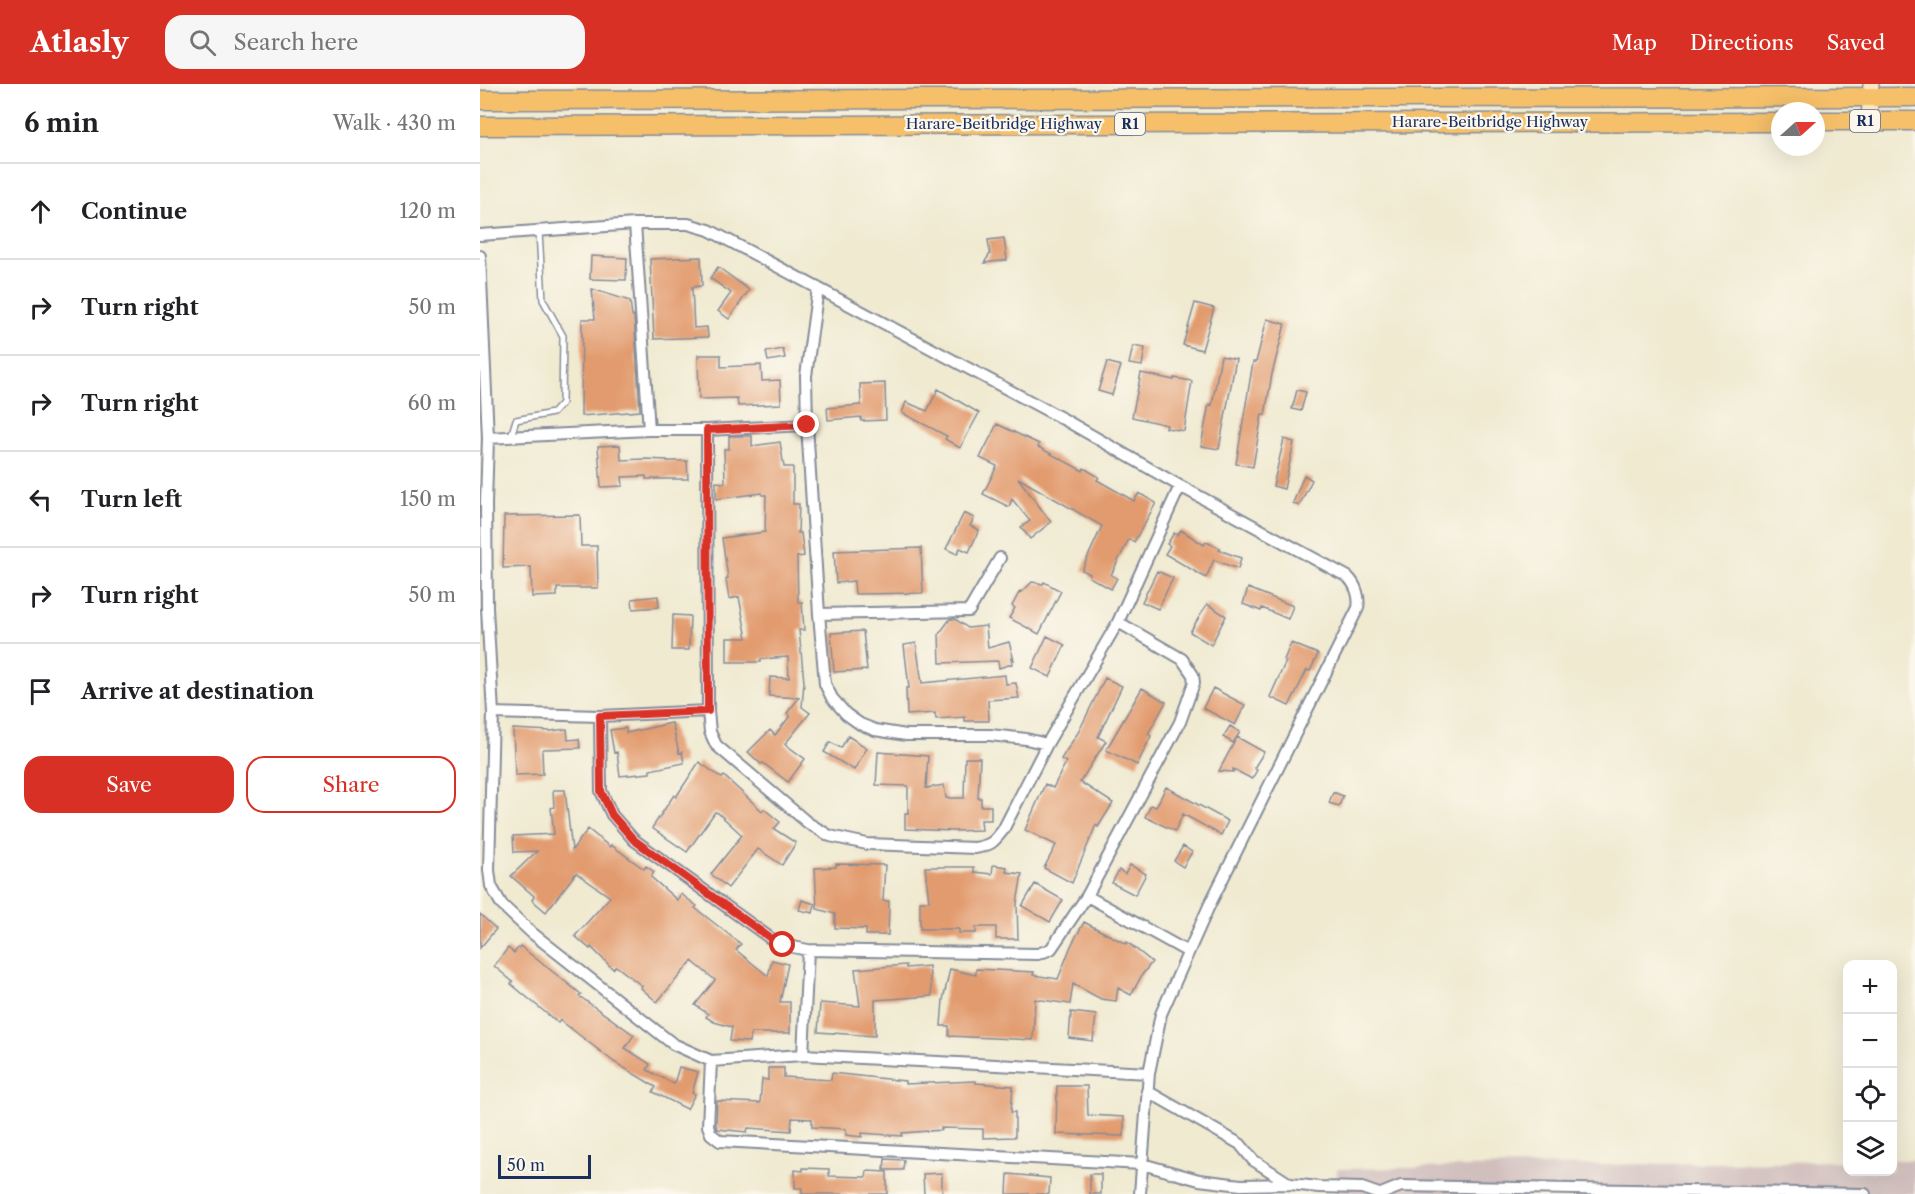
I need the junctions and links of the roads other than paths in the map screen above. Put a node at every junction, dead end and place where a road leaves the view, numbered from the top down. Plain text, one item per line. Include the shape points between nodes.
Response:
1 (1768, 84) edge
2 (1870, 91) edge
3 (1736, 98) junction
4 (1915, 98) edge
5 (480, 100) edge
6 (1825, 121) edge
7 (1869, 121) junction
8 (1915, 121) edge
9 (1771, 122) edge
10 (480, 126) edge
11 (635, 224) junction
12 (539, 232) junction
13 (480, 236) edge
14 (480, 256) edge
15 (818, 288) junction
16 (807, 425) junction
17 (649, 430) junction
18 (707, 430) junction
19 (510, 437) junction
20 (488, 438) junction
21 (1180, 486) junction
22 (483, 503) edge
23 (1000, 558) dead end
24 (819, 614) junction
25 (1118, 622) junction
26 (708, 711) junction
27 (493, 713) junction
28 (600, 716) junction
29 (1047, 744) junction
30 (485, 819) edge
31 (1087, 896) junction
32 (808, 950) junction
33 (1188, 952) junction
34 (803, 1055) junction
35 (711, 1061) junction
36 (1149, 1073) junction
37 (1147, 1091) junction
38 (1142, 1164) junction
39 (1290, 1184) junction
40 (1595, 1191) edge
41 (1140, 1194) edge
42 (1380, 1194) edge
43 (1865, 1194) edge

1 - 3 highway
2 - 3 highway, Harare-Beitbridge Highway / R1
2 - 4 highway, Harare-Beitbridge Highway / R1
2 - 7 street
3 - 5 highway, Harare-Beitbridge Highway / R1
6 - 7 highway, R1
7 - 8 highway, R1
9 - 10 highway, Harare-Beitbridge Highway / R1
11 - 12 street
11 - 15 street via 688,224 709,230
11 - 17 street
12 - 13 street
12 - 19 lane via 543,300 562,336 562,402 553,413 516,420
14 - 20 street
15 - 16 street via 806,376
15 - 21 street
16 - 18 street
16 - 24 street
17 - 18 street
17 - 19 street
18 - 26 street
19 - 20 street
20 - 22 street
21 - 25 street
21 - 33 street via 1348,578 1359,601
22 - 27 street
23 - 24 street via 969,611
24 - 29 street via 825,684 832,698 860,724 906,735 990,735
25 - 29 street
25 - 31 street via 1182,659 1194,683 1179,722
26 - 28 street
26 - 29 street via 716,745 808,823 830,836 867,844 975,848 990,845 1003,830
27 - 28 street
27 - 30 street
28 - 32 street via 601,791 612,815 634,840 770,938
30 - 35 street via 491,886 502,904 663,1037
31 - 32 street via 1051,949 1038,954
31 - 33 street
32 - 34 street
33 - 36 street via 1161,1014
34 - 35 street
34 - 36 street
35 - 38 street via 708,1126 720,1141
36 - 37 street
37 - 38 street
37 - 39 street via 1239,1144 1253,1160
38 - 39 street via 1199,1180 1242,1185
38 - 41 street
39 - 42 street via 1362,1188
40 - 42 street via 1401,1186
40 - 43 street

